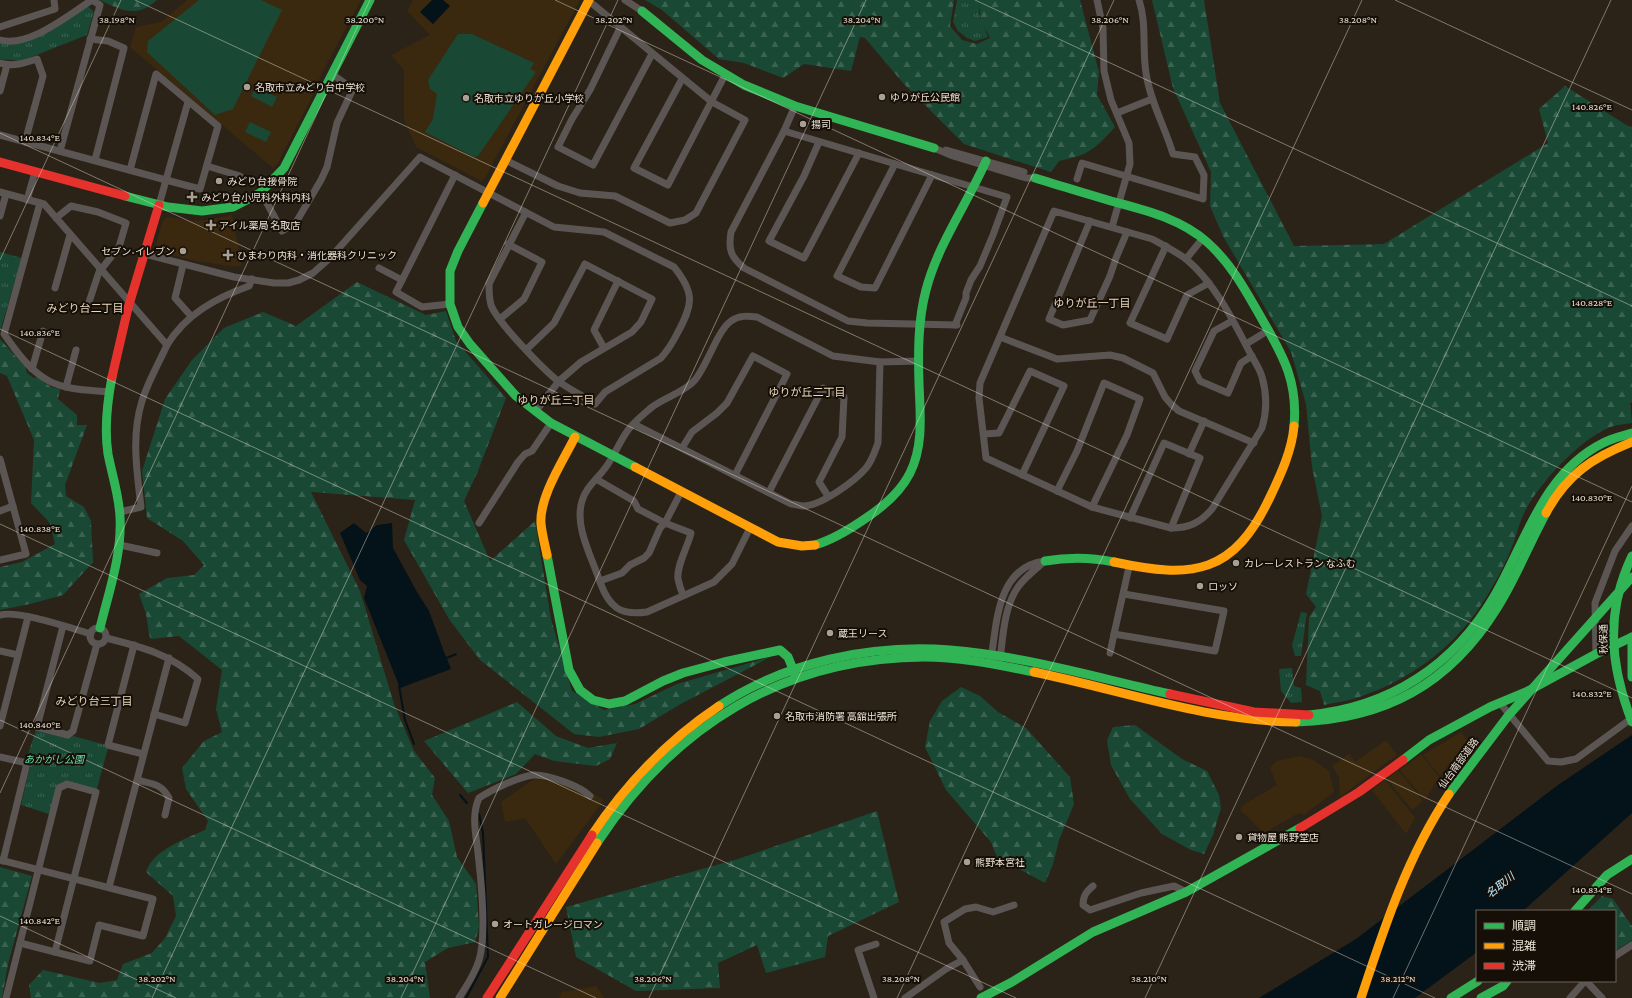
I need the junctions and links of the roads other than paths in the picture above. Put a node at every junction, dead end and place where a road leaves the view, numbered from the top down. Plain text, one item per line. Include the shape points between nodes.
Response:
1 (54, 0) edge
2 (92, 0) edge
3 (370, 0) edge
4 (625, 0) edge
5 (632, 0) edge
6 (1096, 0) edge
7 (1139, 0) edge
8 (589, 1) edge
9 (642, 11) junction
10 (0, 27) edge
11 (620, 28) junction
12 (90, 39) junction
13 (0, 40) edge
14 (652, 54) junction
15 (3, 64) edge
16 (332, 74) junction
17 (725, 74) junction
18 (682, 80) junction
19 (0, 91) edge
20 (1152, 99) junction
21 (188, 102) junction
22 (712, 102) junction
23 (795, 106) junction
24 (1117, 113) junction
25 (784, 131) junction
26 (0, 135) edge
27 (25, 142) junction
28 (820, 142) junction
29 (934, 148) joint
30 (60, 151) junction
31 (859, 153) junction
32 (95, 160) junction
33 (505, 160) junction
34 (0, 162) edge
35 (985, 163) junction
36 (895, 164) junction
37 (207, 166) junction
38 (130, 170) junction
39 (34, 172) junction
40 (455, 175) junction
41 (932, 175) junction
42 (240, 176) dead end
43 (1127, 176) junction
44 (1077, 179) dead end
45 (166, 180) junction
46 (1040, 180) joint
47 (974, 187) junction
48 (261, 192) junction
49 (488, 192) junction
50 (3, 193) edge
51 (27, 200) junction
52 (40, 203) junction
53 (1119, 204) junction
54 (159, 205) junction
55 (526, 212) junction
56 (0, 216) edge
57 (56, 218) junction
58 (1090, 221) junction
59 (1112, 227) junction
60 (1127, 232) junction
61 (70, 234) junction
62 (1203, 238) junction
63 (508, 244) junction
64 (1166, 246) junction
65 (145, 254) junction
66 (1186, 259) junction
67 (183, 265) junction
68 (379, 268) dead end
69 (101, 269) junction
70 (252, 279) junction
71 (402, 280) junction
72 (618, 281) junction
73 (1209, 283) junction
74 (55, 288) dead end
75 (131, 304) junction
76 (450, 304) junction
77 (88, 305) dead end
78 (191, 316) junction
79 (500, 319) junction
80 (1232, 321) junction
81 (921, 324) junction
82 (1269, 330) junction
83 (43, 331) dead end
84 (1000, 337) junction
85 (1246, 344) junction
86 (167, 345) junction
87 (604, 348) junction
88 (76, 350) dead end
89 (527, 350) junction
90 (1252, 356) junction
91 (880, 362) junction
92 (919, 362) junction
93 (32, 369) junction
94 (559, 382) junction
95 (66, 387) junction
96 (109, 392) junction
97 (535, 412) junction
98 (1204, 422) junction
99 (551, 423) junction
100 (634, 424) junction
101 (1632, 433) edge
102 (984, 434) junction
103 (575, 437) junction
104 (1632, 442) edge
105 (1254, 443) junction
106 (682, 448) junction
107 (1190, 454) junction
108 (613, 456) junction
109 (0, 459) edge
110 (735, 475) junction
111 (1022, 475) junction
112 (596, 479) junction
113 (1057, 491) junction
114 (682, 492) junction
115 (769, 492) junction
116 (828, 496) junction
117 (13, 506) junction
118 (1092, 507) junction
119 (0, 511) edge
120 (120, 512) junction
121 (1130, 518) junction
122 (479, 523) dead end
123 (665, 523) junction
124 (1632, 526) edge
125 (750, 528) junction
126 (1171, 528) junction
127 (120, 544) junction
128 (157, 554) dead end
129 (1632, 556) edge
130 (0, 560) edge
131 (1045, 561) joint
132 (1129, 567) junction
133 (1632, 577) edge
134 (600, 581) junction
135 (1124, 594) junction
136 (683, 595) junction
137 (0, 615) edge
138 (28, 618) junction
139 (63, 626) junction
140 (100, 628) junction
141 (90, 634) junction
142 (1114, 634) junction
143 (1632, 637) edge
144 (106, 638) junction
145 (97, 644) junction
146 (134, 645) junction
147 (0, 651) edge
148 (1110, 653) dead end
149 (1596, 654) junction
150 (18, 655) junction
151 (996, 655) junction
152 (169, 658) junction
153 (994, 666) junction
154 (793, 668) junction
155 (796, 677) junction
156 (1632, 677) edge
157 (1500, 703) junction
158 (154, 714) junction
159 (1631, 718) edge
160 (0, 726) edge
161 (143, 754) junction
162 (0, 757) edge
163 (137, 780) junction
164 (590, 796) dead end
165 (165, 815) dead end
166 (1632, 859) edge
167 (1, 860) edge
168 (38, 869) junction
169 (74, 879) junction
170 (1093, 886) dead end
171 (109, 887) junction
172 (1186, 892) junction
173 (1014, 905) dead end
174 (1576, 910) edge
175 (20, 943) junction
176 (876, 944) dead end
177 (1632, 945) edge
178 (55, 952) junction
179 (1616, 955) edge
180 (963, 960) junction
181 (1476, 982) edge
182 (1505, 982) edge
183 (1584, 982) edge
184 (1586, 982) edge
185 (980, 987) dead end
186 (6, 998) edge
187 (459, 998) edge
188 (487, 998) edge
189 (500, 998) edge
190 (874, 998) edge
191 (905, 998) edge
192 (982, 998) edge
193 (1361, 998) edge
194 (1451, 998) edge
195 (1481, 998) edge
196 (1570, 998) edge
197 (1602, 998) edge

1 - 10 street via 55,9
2 - 12 street via 100,5
2 - 13 street via 37,35 5,42
3 - 16 main road
4 - 9 street
5 - 9 street
6 - 24 street via 1103,28 1104,71
7 - 20 street via 1145,28 1146,72
8 - 11 street
8 - 33 main road
9 - 17 main road via 702,60
11 - 14 street
11 - 14 street via 590,90 558,147 593,165
12 - 30 street
12 - 32 street via 108,41 124,48
14 - 18 street
15 - 19 street
15 - 27 street via 22,64 37,59 43,76
16 - 48 main road via 284,168
16 - 48 street via 353,89 337,123 327,167 295,224 282,231
17 - 22 street
17 - 23 main road via 744,86
18 - 22 street
18 - 22 street via 634,168 668,185
20 - 24 street
20 - 43 street via 1173,154 1195,157 1204,175 1203,199
21 - 37 street via 218,126
21 - 38 street via 156,74
21 - 45 street
22 - 33 street via 745,120 696,213 685,220 670,223 615,196 580,193 558,186
23 - 25 street
23 - 29 main road
24 - 43 street via 1129,143 1130,164
25 - 28 street
25 - 81 street via 731,232 729,244 734,259 744,268 848,321
26 - 27 street
27 - 30 street
28 - 31 street
28 - 31 street via 769,241 804,258
29 - 35 street via 953,156
30 - 32 street
31 - 36 street
32 - 38 street
33 - 49 main road
34 - 39 main road
35 - 46 street via 1026,178
35 - 47 main road
36 - 41 street
36 - 41 street via 837,276 861,287 875,288
37 - 42 street
37 - 45 street via 200,189
38 - 45 street
39 - 51 street
39 - 54 main road
40 - 49 street
40 - 70 street via 420,157 330,258 313,273 288,283
40 - 71 street
41 - 47 street
43 - 44 street via 1082,163
43 - 53 street
45 - 54 street
46 - 53 main road
47 - 81 main road via 932,270 922,306
47 - 81 street via 1007,197 971,280 956,325
48 - 54 main road via 232,207 206,212
49 - 55 street
49 - 76 main road via 450,271
50 - 51 street
50 - 56 street
51 - 52 street
52 - 57 street via 44,204
52 - 93 street via 4,334
53 - 59 street
53 - 62 main road via 1166,217
54 - 65 main road
55 - 63 street
55 - 94 street via 554,226 595,230 614,236 674,267 689,292 690,307 667,351 661,358 605,392 595,404
57 - 61 street
57 - 69 street via 71,206 126,222 119,247
58 - 59 street
58 - 60 street via 1048,319 1063,325 1090,320
58 - 84 street via 1054,210
59 - 60 street
60 - 64 street
61 - 69 street
61 - 74 street
62 - 66 street
62 - 82 main road via 1236,272
63 - 79 street via 489,284 491,306
63 - 79 street via 542,262 524,298
64 - 66 street
64 - 73 street via 1130,323 1167,339 1187,295
65 - 67 street
65 - 75 main road
66 - 73 street
67 - 70 street
67 - 78 street via 174,298
68 - 71 street
69 - 75 street
69 - 77 street
70 - 78 street via 249,286 222,296
71 - 76 street via 396,292 422,307
72 - 87 street via 594,330
72 - 87 street via 652,299 641,322 632,332
72 - 89 street via 585,264 554,323
73 - 80 street
75 - 86 street
75 - 96 main road
76 - 97 main road via 458,327 470,344 516,396
78 - 86 street
79 - 89 street
80 - 85 street
80 - 90 street via 1214,331 1195,371 1200,381 1228,393 1241,363
81 - 92 main road
82 - 85 street
82 - 132 main road via 1284,357 1291,378 1296,398 1296,414 1290,452 1260,518 1251,533 1227,556 1195,570 1170,572
83 - 93 street
84 - 98 street via 1057,360 1110,355 1123,358 1153,374 1171,404 1179,411
84 - 102 street via 980,383 979,398
85 - 90 street
86 - 120 street via 142,401 136,429 135,454 141,508
87 - 94 street via 581,362
88 - 95 street
89 - 94 street
90 - 105 street via 1262,375 1266,395 1266,414
91 - 92 street
91 - 100 street via 833,356 757,318 738,317 724,327 694,381 653,407
91 - 116 street via 878,443 873,456 867,467 853,480
92 - 125 main road via 918,444 912,470 895,496 844,534 813,546 783,544
93 - 95 street via 49,381
94 - 97 street
95 - 96 street
96 - 120 main road via 108,448
97 - 99 main road
98 - 105 street
98 - 107 street
99 - 103 main road
99 - 122 street via 532,451 518,462
100 - 106 street
100 - 108 street
101 - 151 main road via 1610,439 1582,455 1557,478 1494,597 1472,629 1451,652 1424,675 1406,686 1361,706 1305,715 1247,710 1209,704
102 - 111 street via 986,458
102 - 111 street via 999,433 1030,371 1064,386
103 - 108 main road
103 - 154 main road via 542,506 541,523 567,662 571,678 578,689 594,700 609,704 626,701 670,679 710,666 780,650 788,656
104 - 153 main road via 1612,448 1570,478 1545,514 1496,610 1466,650 1434,679 1410,694 1365,713 1336,721 1264,721 1217,714
105 - 126 street via 1204,518 1193,525
106 - 110 street
106 - 110 street via 692,432 727,403 753,356 787,374
107 - 121 street via 1164,443
107 - 126 street via 1200,458
108 - 112 street
108 - 114 main road
109 - 117 street
110 - 115 street
111 - 113 street
112 - 123 street via 634,501 638,509
112 - 134 street via 581,501 580,516 582,530
113 - 118 street
113 - 118 street via 1077,451 1104,383 1140,399 1127,435
114 - 123 street
114 - 125 main road
115 - 116 street via 791,504 804,506 819,502
115 - 116 street via 823,388 844,397 842,437 819,482
117 - 119 street
117 - 130 street via 26,554
118 - 121 street
120 - 127 main road
121 - 126 street
123 - 134 street via 644,558 630,564 622,573
123 - 136 street via 691,533 679,566 678,578
124 - 149 street via 1615,551 1596,603
125 - 136 street via 732,564 724,573 714,582
127 - 128 street
127 - 140 main road
129 - 159 main road, 秋保通 via 1626,567 1616,603 1613,633 1614,659
131 - 132 main road via 1071,556
131 - 151 street via 1033,562 1023,569 1006,589 1000,605
132 - 135 street
133 - 193 main road, 仙台南部道路 via 1505,720 1470,763 1441,806 1403,880
134 - 136 street via 613,606 622,612 647,612
135 - 142 street
135 - 142 street via 1224,611 1215,651
137 - 138 street via 6,613
138 - 139 street
138 - 150 street
139 - 141 street
139 - 145 street via 37,727 68,735 73,732
140 - 141 street via 94,629
140 - 144 street via 106,633
141 - 145 street via 91,639
142 - 148 street
143 - 149 main road
143 - 156 main road
144 - 145 street
144 - 146 street
146 - 152 street
146 - 161 street via 108,745
147 - 150 street
149 - 157 main road via 1528,691
150 - 160 street
151 - 153 street
151 - 154 main road via 926,648 889,649 855,652
152 - 158 street
152 - 158 street via 198,679 185,722
153 - 155 main road via 938,658 884,659
154 - 155 main road
154 - 188 main road via 742,690 712,708 684,729 640,771 601,822 522,948
155 - 189 main road via 707,722 670,752 646,777 598,842
157 - 159 street via 1548,761 1576,759
157 - 172 main road via 1429,740 1346,800
158 - 161 street
161 - 163 street
162 - 167 street via 27,763
163 - 165 street via 165,789 169,798
163 - 171 street
164 - 187 street via 572,784 533,775 511,782 479,798 475,808 475,823 481,896 481,946 479,962
166 - 174 main road via 1607,875
167 - 168 street
168 - 169 street
168 - 169 street via 59,788 67,784 96,792
168 - 175 street
169 - 171 street
169 - 178 street
170 - 172 street via 1083,900 1083,905 1090,910 1174,886
171 - 178 street via 153,899 143,936 99,925 90,961
172 - 192 main road via 1093,932
173 - 180 street via 993,912 976,907 965,909 944,922 949,943
175 - 178 street
175 - 186 street
176 - 190 street via 858,950
177 - 179 street
180 - 185 street
180 - 191 street
181 - 194 main road
182 - 195 main road
183 - 196 street
184 - 197 street

